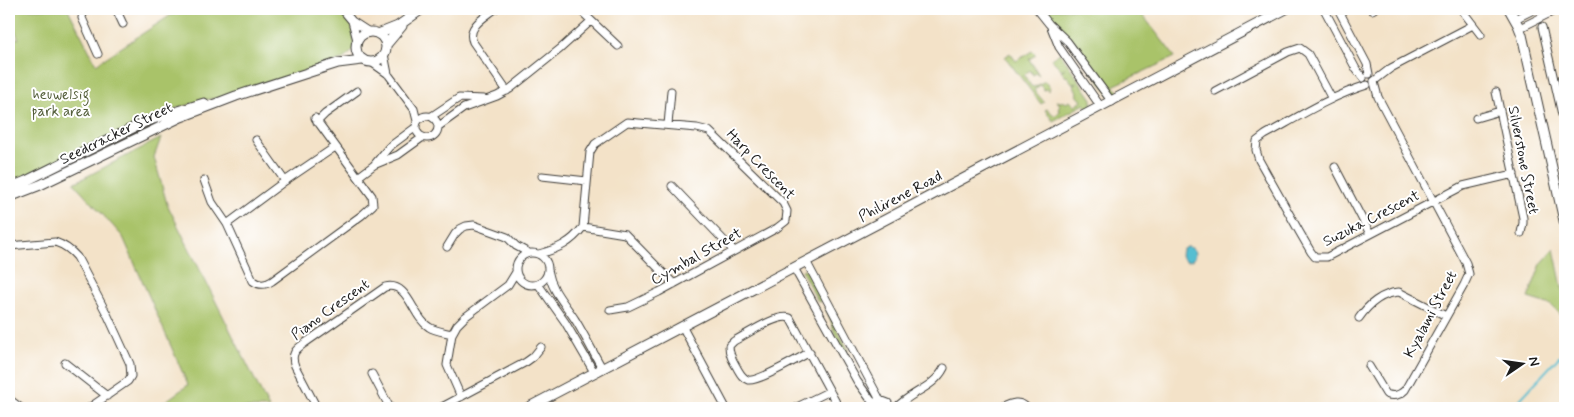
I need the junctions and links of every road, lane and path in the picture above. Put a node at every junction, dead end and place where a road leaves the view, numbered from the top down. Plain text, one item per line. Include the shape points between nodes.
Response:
1 (90, 9) edge
2 (116, 9) edge
3 (422, 9) edge
4 (495, 9) edge
5 (579, 9) edge
6 (1038, 9) edge
7 (1286, 9) edge
8 (1324, 9) edge
9 (1338, 9) edge
10 (1461, 9) edge
11 (1509, 9) edge
12 (1535, 9) edge
13 (1555, 9) edge
14 (342, 10) edge
15 (410, 19) junction
16 (1515, 19) junction
17 (352, 21) junction
18 (591, 21) junction
19 (123, 24) dead end
20 (1050, 24) junction
21 (1346, 24) junction
22 (1473, 25) junction
23 (1542, 27) dead end
24 (1520, 28) junction
25 (1336, 30) junction
26 (373, 33) junction
27 (1481, 35) dead end
28 (356, 44) junction
29 (618, 46) dead end
30 (1359, 49) junction
31 (385, 50) junction
32 (98, 54) dead end
33 (1349, 55) junction
34 (366, 61) junction
35 (338, 63) junction
36 (388, 74) junction
37 (1095, 79) junction
38 (1369, 80) junction
39 (1086, 86) junction
40 (507, 91) junction
41 (670, 91) dead end
42 (1215, 91) dead end
43 (357, 92) dead end
44 (1496, 92) dead end
45 (236, 96) junction
46 (1332, 98) junction
47 (486, 100) junction
48 (1112, 102) junction
49 (449, 105) junction
50 (1101, 107) junction
51 (414, 109) junction
52 (1500, 111) junction
53 (456, 114) junction
54 (429, 116) junction
55 (1476, 118) dead end
56 (417, 124) junction
57 (668, 125) junction
58 (439, 126) junction
59 (1565, 128) edge
60 (423, 138) junction
61 (400, 139) junction
62 (256, 140) dead end
63 (335, 147) junction
64 (407, 149) junction
65 (374, 165) junction
66 (1335, 167) dead end
67 (1514, 174) junction
68 (542, 176) dead end
69 (358, 177) junction
70 (204, 180) dead end
71 (285, 181) junction
72 (587, 181) junction
73 (672, 186) dead end
74 (9, 188) edge
75 (9, 197) edge
76 (1433, 201) junction
77 (788, 215) joint
78 (227, 224) junction
79 (1565, 225) edge
80 (583, 227) junction
81 (1521, 233) dead end
82 (1370, 234) junction
83 (9, 246) edge
84 (516, 246) junction
85 (447, 247) dead end
86 (558, 250) junction
87 (734, 251) junction
88 (529, 253) junction
89 (539, 254) junction
90 (518, 261) junction
91 (806, 262) junction
92 (548, 267) junction
93 (794, 268) junction
94 (516, 272) junction
95 (524, 283) junction
96 (538, 284) junction
97 (674, 284) junction
98 (508, 285) junction
99 (827, 301) junction
100 (816, 308) junction
101 (610, 310) dead end
102 (1446, 316) junction
103 (1359, 318) dead end
104 (576, 322) junction
105 (568, 326) junction
106 (682, 326) junction
107 (452, 334) junction
108 (541, 347) dead end
109 (810, 352) junction
110 (66, 363) dead end
111 (1369, 366) dead end
112 (944, 368) dead end
113 (598, 370) junction
114 (372, 374) dead end
115 (830, 390) junction
116 (107, 396) junction
117 (461, 397) junction
118 (9, 399) edge
119 (903, 400) junction
120 (874, 404) edge
121 (889, 405) edge
122 (21, 408) edge
123 (89, 408) edge
124 (317, 408) edge
125 (390, 408) edge
126 (440, 408) edge
127 (527, 408) edge
128 (726, 408) edge
129 (795, 408) edge
130 (840, 408) edge
131 (896, 408) edge
132 (1001, 408) edge
133 (1027, 408) edge

1 - 32 street via 83,13 82,18
2 - 19 street
3 - 15 street
4 - 40 street via 474,27 471,36
5 - 18 street
6 - 20 street
7 - 48 street, Philirene Road
8 - 25 street, Kyalami Street
9 - 21 street, Kyalami Street
10 - 22 street
11 - 16 street
12 - 16 street
13 - 24 street
14 - 17 street
15 - 26 street via 395,28
15 - 31 street
16 - 24 street
17 - 26 street
17 - 28 street
18 - 29 street
18 - 40 street
20 - 37 street
20 - 39 street via 1059,47
21 - 25 street
21 - 30 street, Kyalami Street
22 - 27 street
22 - 38 street, Suzuka Crescent
23 - 59 street
24 - 79 street
25 - 33 street, Kyalami Street
26 - 28 street via 364,33
26 - 31 street via 381,37
28 - 34 street via 357,54
28 - 35 street, Seedcracker Street
30 - 33 street
30 - 38 street, Kyalami Street via 1367,64
31 - 34 street via 379,60
31 - 36 street
33 - 38 street, Kyalami Street
34 - 35 street, Seedcracker Street
34 - 36 street
35 - 45 street, Seedcracker Street
36 - 51 street
37 - 39 street
37 - 48 street
38 - 46 street, Suzuka Crescent
38 - 76 street, Kyalami Street
39 - 50 street
40 - 47 street
41 - 57 street
42 - 46 street via 1300,48 1308,54
43 - 63 street via 316,120
44 - 52 street, Silverstone Street
45 - 74 street, Seedcracker Street via 154,118
45 - 75 street, Seedcracker Street via 161,126
46 - 82 street, Suzuka Crescent via 1260,138 1256,144 1257,156 1315,256 1327,257
47 - 49 street via 462,98
47 - 53 street via 467,106
48 - 50 street, Philirene Road
49 - 53 street
49 - 54 street
50 - 91 street, Philirene Road
51 - 54 street
51 - 56 street
52 - 55 street
52 - 67 street, Silverstone Street
53 - 58 street
54 - 56 street via 420,118
54 - 58 street
56 - 60 street via 418,134
56 - 61 street
57 - 72 street, Harp Crescent via 627,122 602,138 590,152
57 - 77 street, Harp Crescent via 701,128 714,134 783,203
58 - 60 street via 434,136
60 - 64 street
61 - 64 street
61 - 65 street
62 - 71 street
63 - 69 street
63 - 71 street
64 - 65 street
65 - 69 street
66 - 82 street
67 - 76 street, Suzuka Crescent via 1464,186
67 - 81 street, Silverstone Street via 1523,223
68 - 72 street
69 - 78 street via 372,196 370,208 266,284 253,281
70 - 78 street via 212,202
71 - 78 street
72 - 80 street, Harp Crescent
73 - 87 street
76 - 82 street, Suzuka Crescent
76 - 102 street, Kyalami Street via 1468,271 1467,279
77 - 87 street, Cymbal Street via 784,224
80 - 86 street
80 - 97 street via 625,234
83 - 116 street via 55,242 77,257 131,366 130,378
84 - 85 street via 507,236 470,225 460,229
84 - 88 street
84 - 90 street
86 - 89 street
86 - 92 street
87 - 97 street, Cymbal Street
88 - 89 street
88 - 90 street
89 - 92 street via 545,258
90 - 94 street
91 - 93 street, Philirene Road
91 - 99 street
92 - 96 street via 544,280
92 - 104 street via 551,283
93 - 100 street
93 - 106 street, Philirene Road
94 - 95 street
94 - 98 street
95 - 96 street
95 - 98 street
96 - 105 street
97 - 101 street, Cymbal Street via 628,307
98 - 107 street via 465,317
99 - 100 street
99 - 120 street
100 - 120 street via 857,381
102 - 103 street via 1398,292 1370,304
102 - 111 street, Kyalami Street via 1402,393 1396,396 1386,394
104 - 105 street
104 - 113 street
105 - 113 street
106 - 113 street, Philirene Road
106 - 128 street
107 - 117 street via 447,365
107 - 124 street, Piano Crescent via 428,327 401,290 391,285 385,287 294,352 293,362
108 - 117 street via 530,360
109 - 109 street via 793,321 786,316 773,320 729,346 731,358 740,374 750,380
109 - 115 street
110 - 116 street
112 - 119 street via 938,379
113 - 127 street, Philirene Road
114 - 125 street
115 - 129 street
115 - 130 street
116 - 123 street
117 - 126 street
118 - 122 street
119 - 121 street
119 - 131 street
120 - 121 street
132 - 133 street via 1020,403

